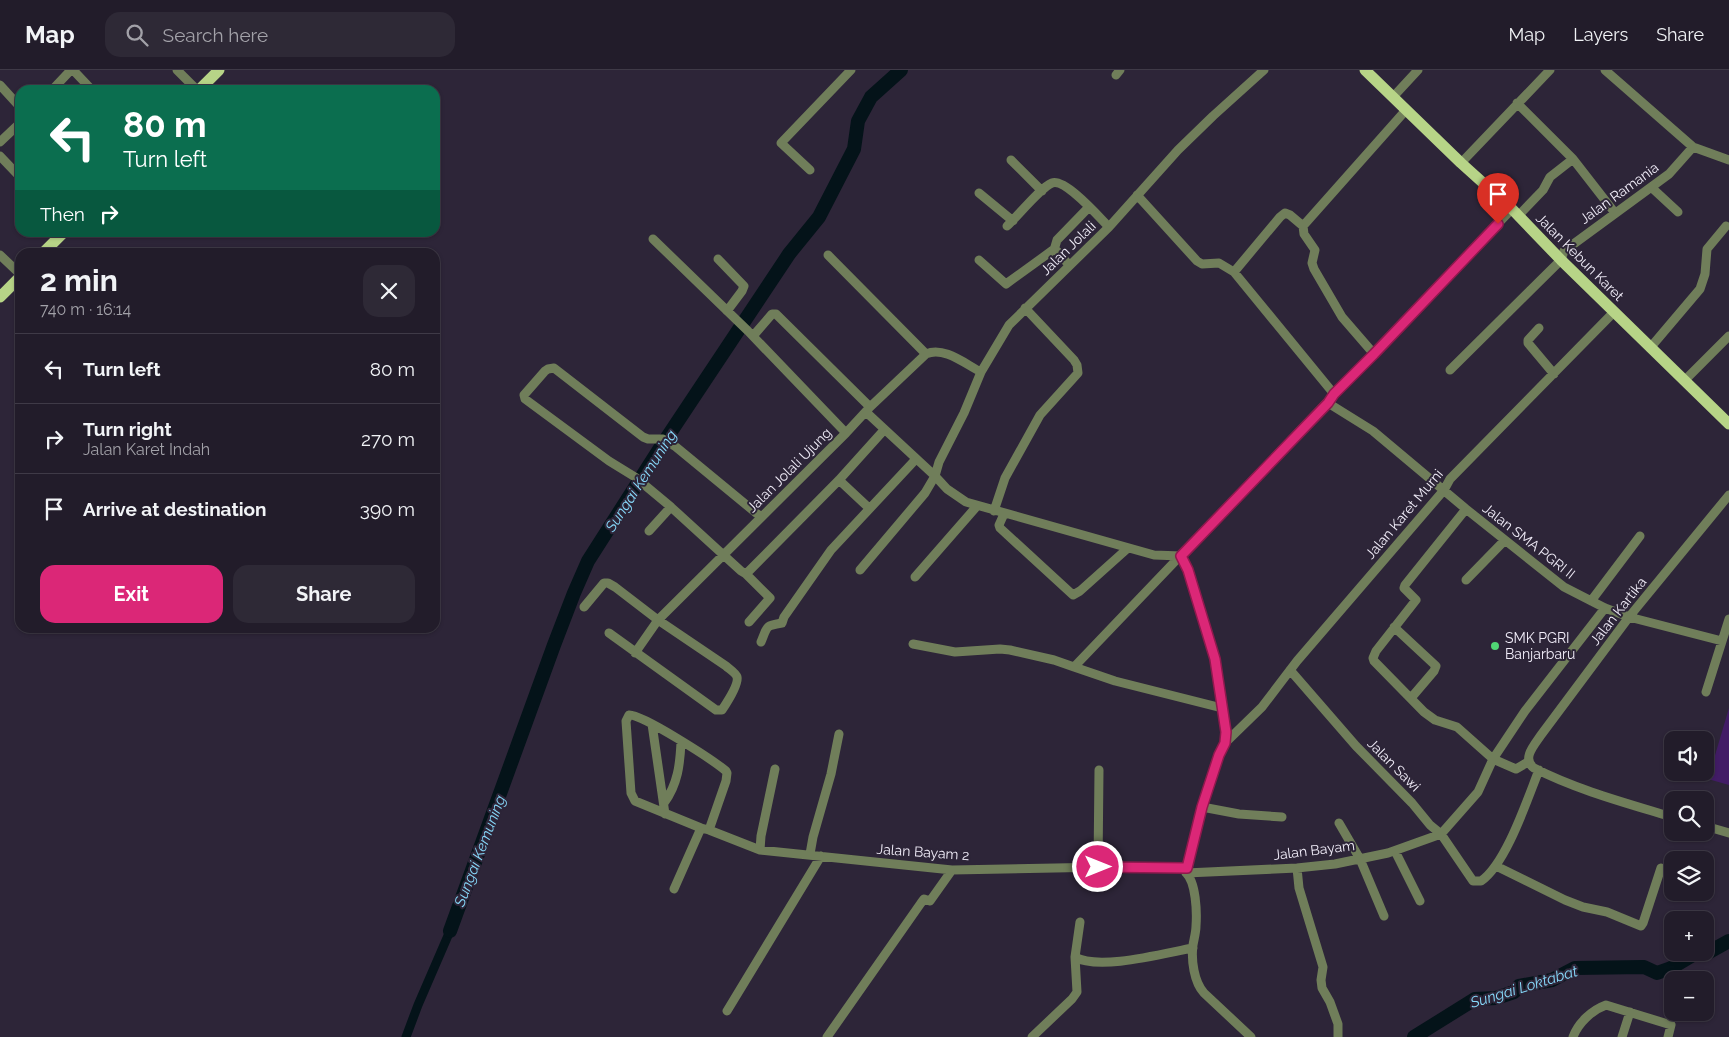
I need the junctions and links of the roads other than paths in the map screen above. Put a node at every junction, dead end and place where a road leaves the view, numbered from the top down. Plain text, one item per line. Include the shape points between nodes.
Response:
1 (72, 70) edge
2 (177, 70) edge
3 (219, 70) edge
4 (851, 70) edge
5 (1264, 70) edge
6 (1365, 70) edge
7 (1418, 70) edge
8 (1550, 70) edge
9 (1609, 71) edge
10 (57, 85) edge
11 (87, 85) edge
12 (195, 85) edge
13 (204, 85) edge
14 (0, 86) edge
15 (1393, 97) junction
16 (15, 102) edge
17 (1517, 103) junction
18 (1406, 110) junction
19 (15, 128) edge
20 (0, 142) edge
21 (1693, 146) junction
22 (0, 156) edge
23 (1573, 159) junction
24 (1010, 160) dead end
25 (1729, 160) edge
26 (1461, 163) junction
27 (810, 170) dead end
28 (15, 172) edge
29 (1651, 187) junction
30 (1042, 191) junction
31 (979, 193) dead end
32 (1138, 195) junction
33 (1089, 207) junction
34 (1678, 212) dead end
35 (1515, 213) junction
36 (1615, 213) junction
37 (1303, 226) junction
38 (1726, 226) dead end
39 (1109, 227) junction
40 (59, 237) edge
41 (653, 239) dead end
42 (48, 248) edge
43 (1054, 250) junction
44 (0, 255) edge
45 (828, 255) dead end
46 (718, 259) dead end
47 (979, 260) dead end
48 (1561, 260) junction
49 (1069, 266) junction
50 (15, 271) edge
51 (1234, 272) junction
52 (15, 281) edge
53 (0, 297) edge
54 (1025, 308) junction
55 (727, 311) junction
56 (1614, 312) junction
57 (1539, 328) dead end
58 (750, 334) junction
59 (1729, 336) edge
60 (1650, 348) junction
61 (926, 354) junction
62 (1374, 354) junction
63 (1450, 370) dead end
64 (981, 372) junction
65 (1554, 374) junction
66 (1684, 381) junction
67 (1334, 394) junction
68 (1328, 403) junction
69 (868, 410) junction
70 (1729, 424) edge
71 (884, 430) junction
72 (846, 433) junction
73 (916, 459) junction
74 (935, 476) junction
75 (839, 480) junction
76 (1444, 490) junction
77 (1729, 496) edge
78 (977, 506) junction
79 (671, 507) junction
80 (869, 508) junction
81 (994, 510) junction
82 (1466, 510) junction
83 (1004, 514) junction
84 (760, 517) junction
85 (649, 531) dead end
86 (1640, 536) dead end
87 (1505, 540) junction
88 (1128, 548) junction
89 (724, 555) junction
90 (1181, 556) junction
91 (860, 570) dead end
92 (746, 574) junction
93 (915, 577) dead end
94 (1466, 580) dead end
95 (1591, 601) junction
96 (584, 607) dead end
97 (1605, 608) junction
98 (1629, 617) junction
99 (1729, 619) edge
100 (658, 620) junction
101 (749, 622) dead end
102 (1394, 628) junction
103 (609, 634) dead end
104 (1722, 641) junction
105 (761, 642) dead end
106 (913, 644) dead end
107 (635, 653) junction
108 (1074, 668) junction
109 (1290, 670) junction
110 (1706, 692) dead end
111 (1411, 698) junction
112 (1222, 708) junction
113 (652, 724) junction
114 (839, 734) dead end
115 (682, 742) junction
116 (1225, 743) junction
117 (1493, 759) junction
118 (1528, 762) junction
119 (775, 769) dead end
120 (1099, 770) dead end
121 (1540, 770) junction
122 (664, 803) junction
123 (1202, 807) junction
124 (665, 814) junction
125 (1664, 814) edge
126 (1282, 817) dead end
127 (1339, 823) dead end
128 (705, 829) junction
129 (1714, 829) edge
130 (1729, 833) edge
131 (1441, 834) junction
132 (760, 850) junction
133 (1395, 851) junction
134 (810, 854) junction
135 (821, 856) junction
136 (1360, 859) junction
137 (1496, 866) junction
138 (1098, 867) junction
139 (1297, 868) junction
140 (1661, 868) dead end
141 (952, 870) junction
142 (1186, 870) junction
143 (674, 888) dead end
144 (1420, 901) dead end
145 (1384, 916) dead end
146 (1080, 922) dead end
147 (1193, 948) junction
148 (1075, 957) junction
149 (727, 1011) dead end
150 (1630, 1012) junction
151 (827, 1037) edge
152 (1032, 1037) edge
153 (1250, 1037) edge
154 (1338, 1037) edge
155 (1573, 1037) edge
156 (1622, 1037) edge
157 (1668, 1037) edge

1 - 10 street
1 - 11 street
2 - 12 street
3 - 13 main road
4 - 27 street via 781,143
5 - 32 street, Jalan Jolali via 1178,150
6 - 15 main road, Jalan Kebun Karet
7 - 15 street
8 - 17 street
9 - 21 street
14 - 16 street
15 - 18 main road, Jalan Kebun Karet
17 - 23 street
17 - 26 street
18 - 26 main road, Jalan Kebun Karet
18 - 37 street
19 - 20 street
21 - 25 street
21 - 29 street, Jalan Ramania via 1673,170
22 - 28 street
23 - 35 street
23 - 36 street
24 - 30 street
26 - 35 main road, Jalan Kebun Karet
29 - 34 street
29 - 36 street, Jalan Ramania
30 - 31 street via 1010,223
30 - 33 street via 1056,182
32 - 39 street, Jalan Jolali
32 - 51 street via 1197,261 1202,264 1220,263
33 - 39 street
33 - 43 street via 1057,240
35 - 48 main road, Jalan Kebun Karet
35 - 62 street
36 - 48 street, Jalan Ramania via 1564,251
37 - 51 street via 1285,213
37 - 62 street via 1304,234 1315,250 1314,269 1342,317
38 - 60 street via 1707,249 1700,289
39 - 49 street, Jalan Jolali
40 - 42 main road
41 - 55 street
43 - 47 street via 1006,284
43 - 49 street
44 - 50 street
45 - 61 street
46 - 55 street via 744,286
48 - 56 main road, Jalan Kebun Karet
48 - 63 street, Jalan Ramania
49 - 54 street, Jalan Jolali
51 - 67 street
52 - 53 main road
54 - 64 street, Jalan Jolali via 1009,325
54 - 81 street via 1074,360 1078,372 1040,416 1005,478
55 - 58 street
56 - 60 main road, Jalan Kebun Karet
56 - 65 street, Jalan Karet Murni
57 - 65 street via 1528,343
58 - 69 street via 776,314
58 - 72 street
59 - 66 street
60 - 66 main road, Jalan Kebun Karet
61 - 64 street via 946,354
61 - 69 street, Jalan Jolali Ujung
62 - 67 street
64 - 74 street, Jalan Jolali
65 - 76 street, Jalan Karet Murni via 1450,479
66 - 70 main road, Jalan Kebun Karet
67 - 68 street
68 - 76 street, Jalan SMA PGRI II via 1373,431
68 - 90 street
69 - 71 street
69 - 72 street, Jalan Jolali Ujung
71 - 73 street
71 - 75 street
72 - 84 street, Jalan Jolali Ujung
73 - 74 street
73 - 80 street
74 - 78 street via 955,496
74 - 91 street, Jalan Jolali via 925,493
75 - 80 street
75 - 92 street
76 - 82 street, Jalan SMA PGRI II
76 - 109 street, Jalan Karet Murni
77 - 98 street, Jalan Kartika
78 - 81 street
78 - 93 street
79 - 84 street via 636,477 525,399 524,395 548,369 554,368 643,437 663,439 676,447
79 - 85 street
79 - 89 street
80 - 105 street via 831,550 782,623 767,627
81 - 83 street
82 - 87 street, Jalan SMA PGRI II
82 - 102 street via 1405,585 1404,588 1416,600
83 - 88 street
83 - 88 street via 1000,528 1073,595
84 - 89 street, Jalan Jolali Ujung
86 - 95 street
87 - 94 street
87 - 95 street, Jalan SMA PGRI II via 1564,587
88 - 90 street via 1154,555
89 - 92 street
89 - 100 street, Jalan Jolali Ujung
90 - 108 street
90 - 112 street via 1215,659
92 - 101 street via 770,598
95 - 97 street, Jalan SMA PGRI II
96 - 100 street via 604,583 608,583
97 - 98 street, Jalan SMA PGRI II
97 - 117 street via 1525,711
98 - 104 street, Jalan SMA PGRI II
98 - 118 street, Jalan Kartika via 1541,735 1530,752
99 - 104 street
100 - 107 street, Jalan Jolali Ujung
100 - 107 street via 736,674 738,680 726,705 722,710 716,710
102 - 111 street via 1373,658
102 - 111 street via 1436,666
103 - 107 street
104 - 110 street
106 - 108 street via 955,652 1010,650
108 - 112 street
109 - 116 street, Jalan Karet Murni via 1262,707
109 - 131 street, Jalan Sawi via 1356,746
111 - 117 street via 1435,720 1457,727
112 - 116 street
113 - 115 street
113 - 122 street
113 - 124 street, Jalan Bayam 2 via 631,714 626,718 631,793 638,803
114 - 134 street
115 - 122 street via 678,777
115 - 128 street via 727,773
116 - 123 street
117 - 118 street via 1516,769
117 - 131 street via 1478,792
118 - 121 street
119 - 132 street
120 - 138 street
121 - 125 street
121 - 137 street
122 - 124 street
123 - 126 street
123 - 142 street
124 - 128 street, Jalan Bayam 2
127 - 136 street
128 - 132 street, Jalan Bayam 2
128 - 143 street
129 - 130 street
131 - 133 street, Jalan Bayam
131 - 137 street, Jalan Sawi via 1473,881 1480,881
132 - 134 street, Jalan Bayam 2
133 - 136 street, Jalan Bayam
133 - 144 street
134 - 135 street, Jalan Bayam 2
135 - 141 street, Jalan Bayam 2
135 - 149 street
136 - 139 street, Jalan Bayam
136 - 145 street
137 - 140 street via 1564,900 1641,926
138 - 141 street, Jalan Bayam 2
138 - 142 street, Jalan Bayam 2
139 - 142 street, Jalan Bayam
139 - 154 street via 1299,888 1323,967 1322,988 1338,1024
141 - 151 street via 930,900 924,899 921,903
142 - 147 street via 1195,894
146 - 148 street
147 - 148 street via 1104,962 1089,963
147 - 153 street via 1198,986
148 - 152 street via 1077,992
150 - 155 street via 1603,1006 1582,1021
150 - 156 street
150 - 157 street via 1671,1025

